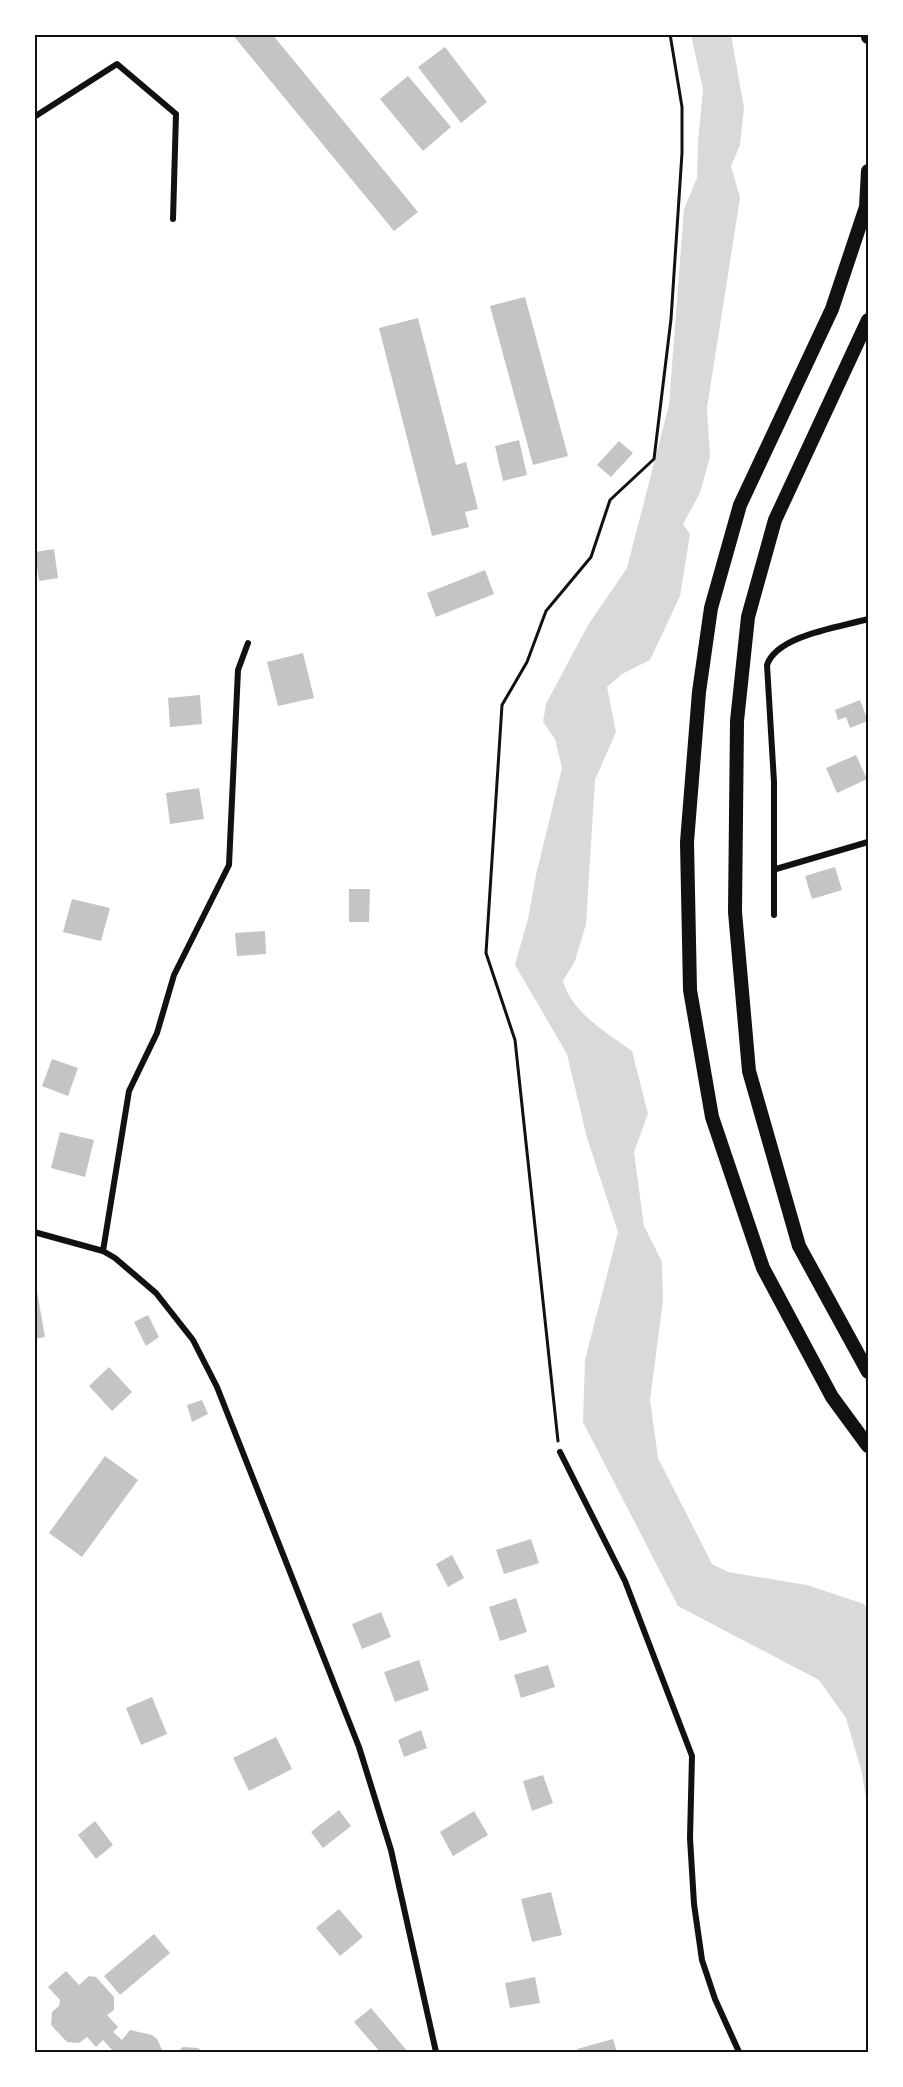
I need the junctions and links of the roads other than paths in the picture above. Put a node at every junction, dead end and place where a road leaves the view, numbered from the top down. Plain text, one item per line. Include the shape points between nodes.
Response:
1 (34, 117) edge
2 (868, 171) edge
3 (173, 219) dead end
4 (868, 320) edge
5 (868, 619) edge
6 (248, 643) dead end
7 (868, 842) edge
8 (776, 870) junction
9 (774, 915) dead end
10 (34, 1232) edge
11 (103, 1251) junction
12 (868, 1372) edge
13 (868, 1446) edge
14 (560, 1452) road end
15 (436, 2052) edge
16 (739, 2052) edge

1 - 3 street via 117,64 176,114
2 - 13 main road via 866,207 832,309 740,506 711,608 699,692 687,842 690,990 712,1117 763,1268 832,1397
4 - 12 main road via 775,520 748,617 737,721 735,912 748,1071 799,1246
5 - 8 street via 787,642 767,665
6 - 11 street via 238,669 229,866 174,975 157,1033 129,1091
7 - 8 street
8 - 9 street
10 - 11 street
11 - 15 street via 156,1293 193,1340 217,1387 359,1747 391,1850
14 - 16 street via 625,1581 692,1756 693,1904 702,1960

